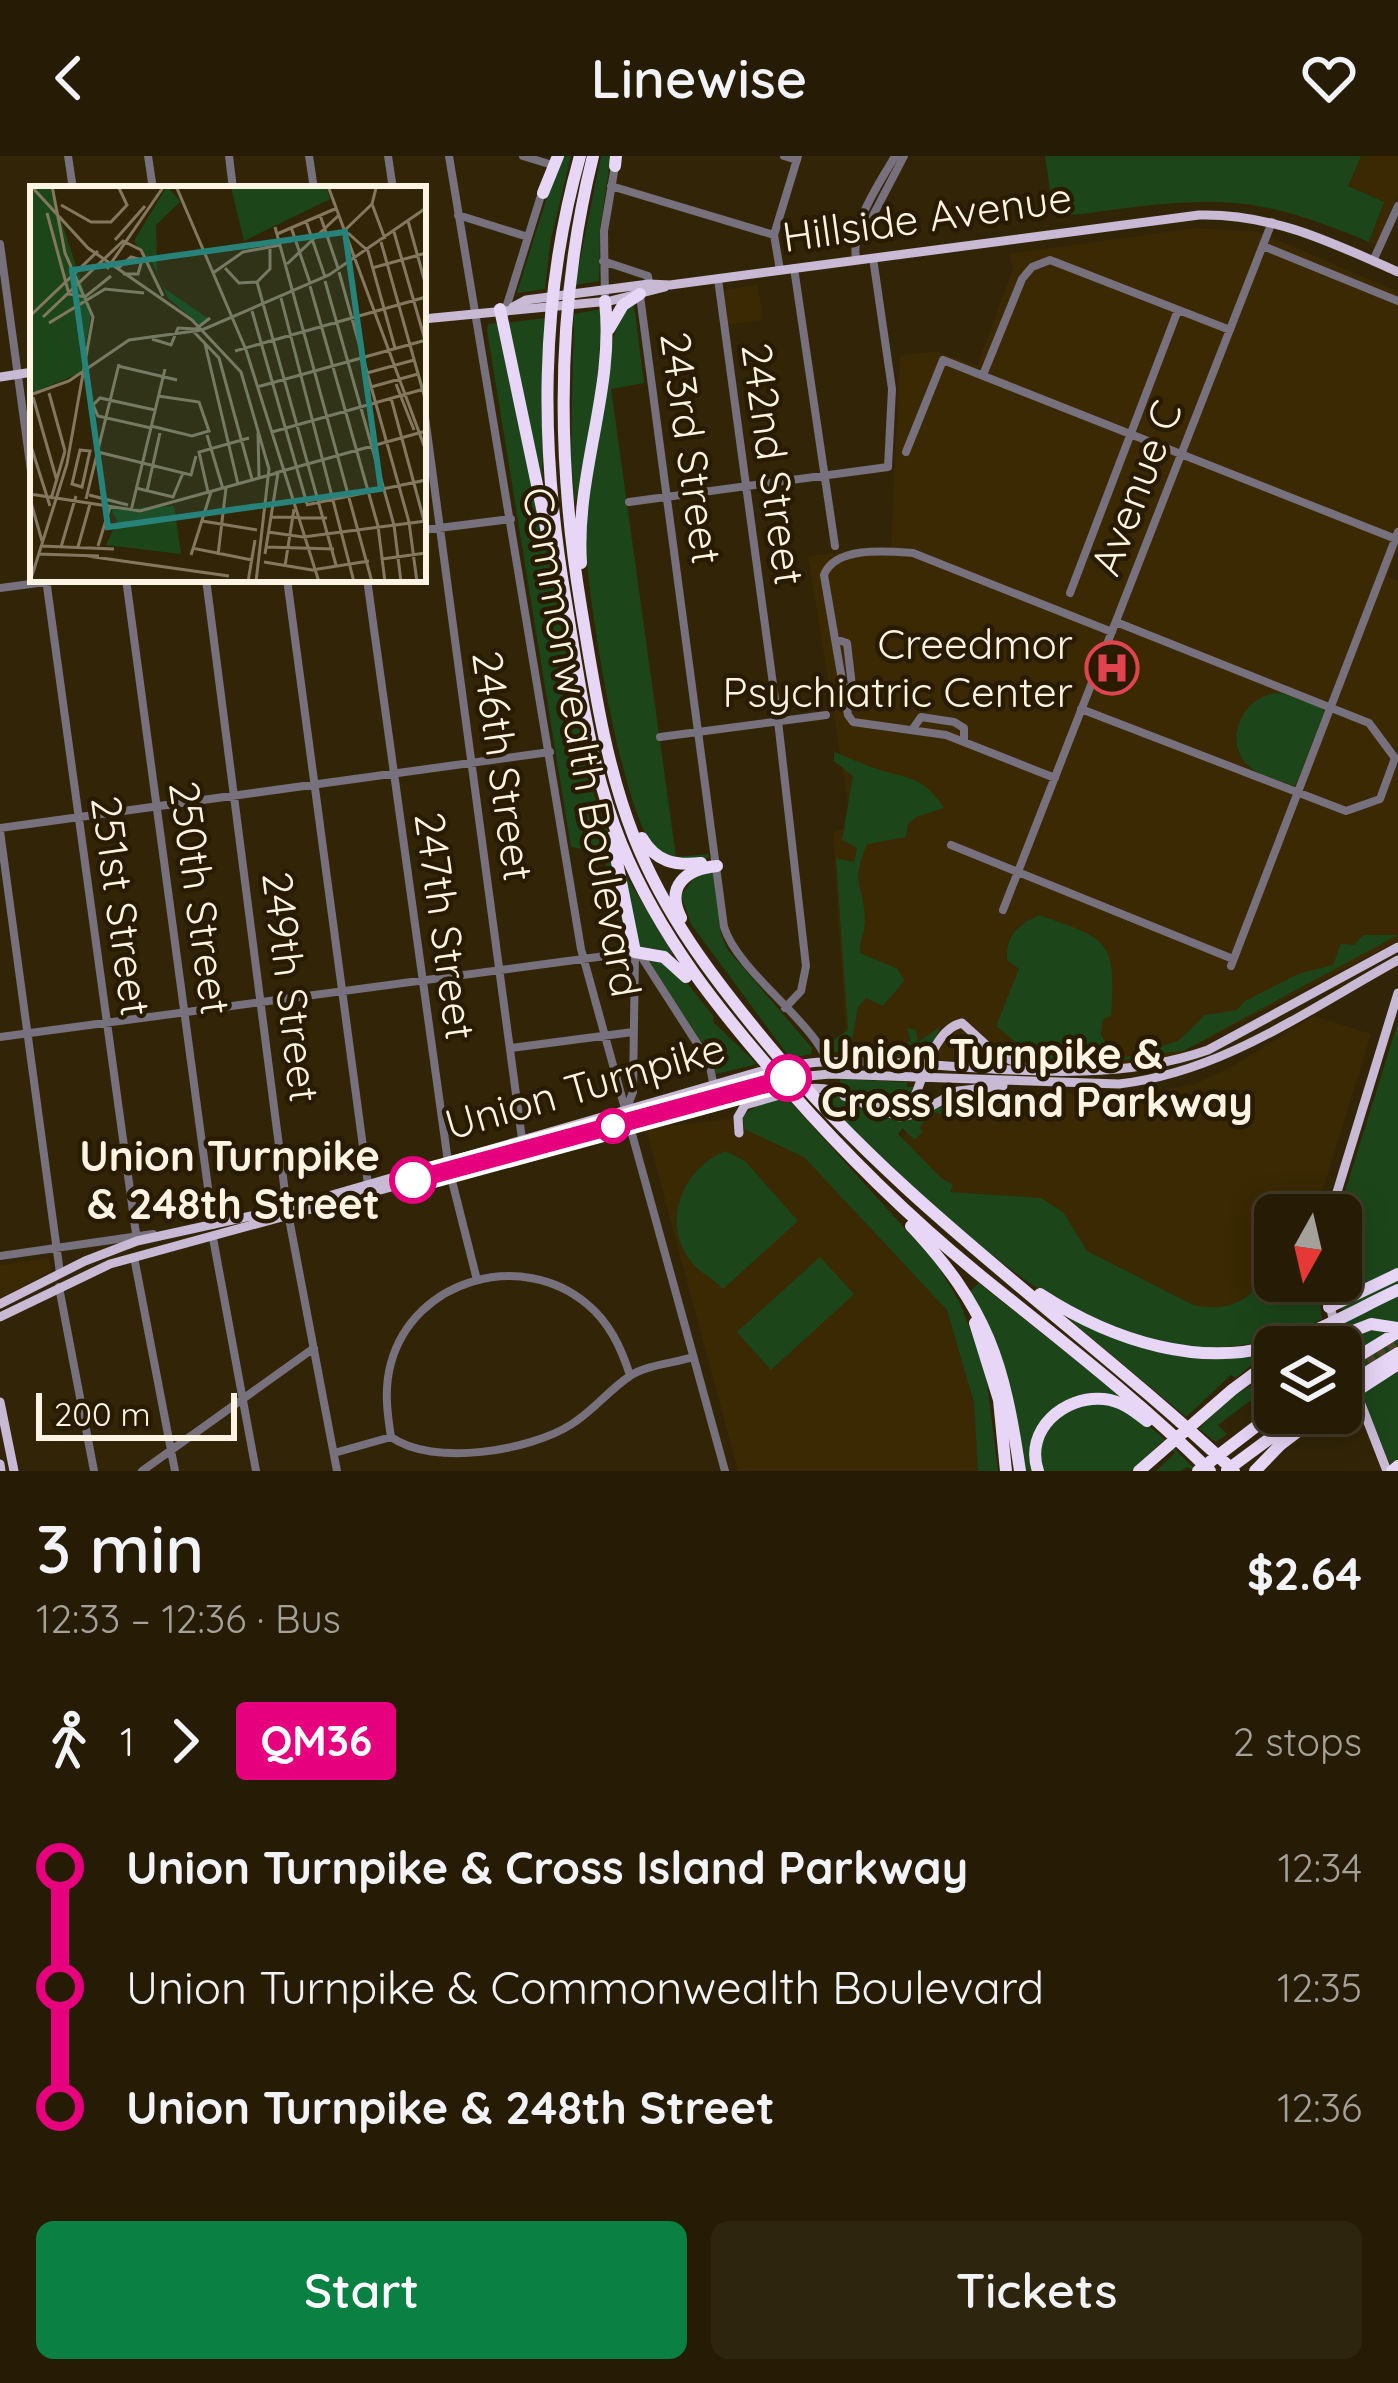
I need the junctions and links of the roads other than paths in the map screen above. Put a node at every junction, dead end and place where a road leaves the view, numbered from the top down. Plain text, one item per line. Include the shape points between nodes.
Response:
1 (68, 156) edge
2 (148, 156) edge
3 (229, 156) edge
4 (309, 156) edge
5 (388, 156) edge
6 (449, 156) edge
7 (523, 156) edge
8 (580, 156) edge
9 (593, 156) edge
10 (784, 156) edge
11 (895, 156) edge
12 (904, 156) edge
13 (797, 158) edge
14 (553, 159) edge
15 (616, 159) edge
16 (73, 186) edge
17 (152, 186) edge
18 (233, 186) edge
19 (314, 186) edge
20 (393, 186) edge
21 (611, 186) junction
22 (543, 193) joint
23 (1398, 206) edge
24 (458, 215) junction
25 (1272, 222) junction
26 (774, 236) junction
27 (528, 237) junction
28 (855, 237) junction
29 (0, 244) edge
30 (1263, 245) junction
31 (873, 257) junction
32 (856, 260) junction
33 (603, 261) junction
34 (1373, 261) junction
35 (794, 268) junction
36 (780, 270) junction
37 (1398, 272) edge
38 (718, 279) junction
39 (644, 289) junction
40 (599, 296) junction
41 (1398, 301) edge
42 (506, 308) junction
43 (1178, 310) junction
44 (475, 312) junction
45 (426, 319) edge
46 (1230, 330) junction
47 (607, 336) junction
48 (30, 372) edge
49 (18, 374) junction
50 (983, 375) junction
51 (0, 377) edge
52 (426, 424) edge
53 (1131, 434) junction
54 (906, 452) dead end
55 (1182, 454) junction
56 (30, 464) edge
57 (824, 476) junction
58 (746, 486) junction
59 (667, 497) junction
60 (628, 502) dead end
61 (511, 518) junction
62 (440, 528) junction
63 (426, 530) edge
64 (1397, 536) edge
65 (835, 546) dead end
66 (34, 582) edge
67 (46, 582) edge
68 (126, 582) edge
69 (206, 582) edge
70 (286, 582) edge
71 (367, 582) edge
72 (0, 588) edge
73 (1070, 593) dead end
74 (568, 614) junction
75 (583, 618) junction
76 (1114, 627) junction
77 (1331, 706) junction
78 (1081, 710) junction
79 (826, 715) dead end
80 (778, 721) junction
81 (912, 730) junction
82 (700, 732) junction
83 (661, 737) dead end
84 (964, 742) junction
85 (550, 752) junction
86 (472, 763) junction
87 (393, 774) junction
88 (1054, 778) junction
89 (1387, 779) junction
90 (616, 782) junction
91 (1398, 783) edge
92 (314, 784) junction
93 (1298, 792) junction
94 (236, 795) junction
95 (604, 795) junction
96 (157, 806) junction
97 (78, 817) junction
98 (0, 829) edge
99 (951, 845) dead end
100 (717, 864) junction
101 (1017, 874) junction
102 (1003, 910) dead end
103 (1398, 947) edge
104 (634, 952) junction
105 (584, 957) junction
106 (1398, 960) edge
107 (501, 969) junction
108 (422, 979) junction
109 (343, 990) junction
110 (1398, 993) edge
111 (727, 997) junction
112 (264, 1001) junction
113 (785, 1007) junction
114 (185, 1012) junction
115 (724, 1016) junction
116 (106, 1022) junction
117 (633, 1032) junction
118 (28, 1033) junction
119 (606, 1036) junction
120 (0, 1037) edge
121 (511, 1048) junction
122 (813, 1068) junction
123 (829, 1068) junction
124 (1044, 1069) junction
125 (935, 1072) junction
126 (1046, 1083) junction
127 (713, 1084) junction
128 (820, 1087) junction
129 (716, 1097) junction
130 (626, 1109) junction
131 (629, 1122) junction
132 (739, 1133) dead end
133 (523, 1138) junction
134 (833, 1139) junction
135 (448, 1164) junction
136 (368, 1184) junction
137 (1336, 1194) edge
138 (288, 1212) junction
139 (908, 1222) junction
140 (213, 1225) junction
141 (951, 1231) junction
142 (213, 1238) junction
143 (137, 1239) junction
144 (56, 1246) junction
145 (0, 1256) edge
146 (134, 1257) junction
147 (60, 1273) junction
148 (1398, 1274) edge
149 (477, 1280) junction
150 (59, 1287) junction
151 (1398, 1290) edge
152 (1328, 1302) edge
153 (0, 1304) edge
154 (1329, 1306) junction
155 (0, 1317) edge
156 (1326, 1326) edge
157 (1334, 1326) edge
158 (1362, 1328) edge
159 (1398, 1330) edge
160 (314, 1348) junction
161 (1254, 1350) edge
162 (1362, 1353) edge
163 (1398, 1353) edge
164 (693, 1357) junction
165 (1398, 1364) edge
166 (630, 1375) junction
167 (1362, 1375) edge
168 (1254, 1377) edge
169 (1362, 1387) edge
170 (243, 1400) junction
171 (1362, 1400) edge
172 (0, 1402) edge
173 (1254, 1429) edge
174 (1277, 1434) edge
175 (1294, 1434) edge
176 (391, 1437) junction
177 (171, 1450) junction
178 (334, 1453) junction
179 (1205, 1469) edge
180 (1392, 1469) edge
181 (14, 1471) edge
182 (94, 1471) edge
183 (142, 1471) edge
184 (175, 1471) edge
185 (256, 1471) edge
186 (337, 1471) edge
187 (725, 1471) edge
188 (1006, 1471) edge
189 (1020, 1471) edge
190 (1038, 1471) edge
191 (1143, 1471) edge
192 (1230, 1471) edge
193 (1255, 1471) edge

1 - 16 street
2 - 17 street
3 - 18 street
4 - 19 street
5 - 20 street
6 - 24 street, Commonwealth Boulevard
7 - 14 street
8 - 74 highway via 557,261 546,383 549,480
9 - 75 highway via 562,383 566,501
10 - 13 street
11 - 28 street
12 - 28 street
13 - 26 street
14 - 22 highway
15 - 21 street
21 - 26 street
21 - 33 street
22 - 27 street
23 - 34 street
24 - 27 street
24 - 44 street, Commonwealth Boulevard
25 - 30 street, Avenue C
25 - 31 main road, Hillside Avenue via 1178,217
25 - 34 main road, Hillside Avenue
26 - 36 street
27 - 42 street
28 - 32 street
29 - 49 street
30 - 41 street
30 - 46 street, Avenue C
31 - 32 main road, Hillside Avenue
31 - 57 street via 892,389 888,466
32 - 35 main road, Hillside Avenue
33 - 39 street via 648,276
33 - 40 street
34 - 37 main road, Hillside Avenue
35 - 36 main road, Hillside Avenue
35 - 57 street
36 - 38 main road, Hillside Avenue
38 - 39 main road, Hillside Avenue
38 - 58 street, 242nd Street
39 - 40 main road, Hillside Avenue
39 - 47 highway via 623,305
39 - 59 street, 243rd Street
40 - 42 main road, Hillside Avenue
40 - 47 highway
42 - 44 main road, Hillside Avenue
42 - 74 highway
43 - 46 street
43 - 50 street via 1050,260 1022,279
43 - 53 street
44 - 45 main road, Hillside Avenue
44 - 61 street, Commonwealth Boulevard
46 - 55 street, Avenue C
47 - 75 highway via 581,504
48 - 49 main road
49 - 51 main road
49 - 56 street
50 - 53 street
50 - 54 street via 943,360
52 - 62 street, 246th Street
53 - 55 street
53 - 73 street
55 - 64 street
55 - 76 street, Avenue C
57 - 58 street
57 - 65 street
58 - 59 street
58 - 80 street, 242nd Street
59 - 60 street
59 - 82 street, 243rd Street
61 - 62 street
61 - 85 street, Commonwealth Boulevard
62 - 63 street
62 - 86 street, 246th Street
64 - 77 street
66 - 72 street
67 - 97 street, 251st Street
68 - 96 street, 250th Street
69 - 94 street, 249th Street
70 - 92 street
71 - 87 street, 247th Street
74 - 95 highway
75 - 90 highway
76 - 77 street
76 - 78 street, Avenue C
76 - 81 street via 913,553 836,558 824,575 848,716
77 - 89 street via 1369,723 1395,758
77 - 93 street
78 - 88 street, Avenue C
78 - 93 street
79 - 80 street
80 - 82 street
80 - 113 street, 242nd Street via 806,966 801,991
81 - 84 street
81 - 84 street via 921,718 955,722
82 - 83 street
82 - 100 street, 243rd Street
84 - 88 street
85 - 86 street
85 - 105 street, Commonwealth Boulevard
86 - 87 street
86 - 107 street, 246th Street
87 - 92 street
87 - 108 street, 247th Street
88 - 101 street, Avenue C
89 - 91 street
89 - 93 street via 1380,799 1346,811
90 - 100 highway via 658,857
90 - 111 highway via 669,911
92 - 94 street
92 - 109 street
93 - 101 street via 1232,963
94 - 96 street
94 - 112 street, 249th Street
95 - 104 highway
95 - 115 highway via 652,910
96 - 97 street
96 - 114 street, 250th Street
97 - 98 street
97 - 116 street, 251st Street
98 - 118 street
99 - 101 street
100 - 111 highway via 686,874 675,900
100 - 113 street, 243rd Street via 730,942
101 - 102 street, Avenue C
103 - 124 main road, Union Turnpike via 1208,1050 1127,1070
104 - 105 street
104 - 115 highway via 668,959
104 - 117 street
104 - 127 street via 707,1058
105 - 107 street
105 - 119 street, Commonwealth Boulevard
106 - 126 main road, Union Turnpike via 1199,1068 1119,1084
107 - 108 street
107 - 121 street, 246th Street
108 - 109 street
108 - 135 street, 247th Street
109 - 112 street
109 - 136 street
110 - 137 main road
111 - 141 highway via 843,1129
112 - 114 street
112 - 138 street, 249th Street
113 - 123 street, 243rd Street
114 - 116 street
114 - 140 street, 250th Street
115 - 134 highway
116 - 118 street
116 - 143 street, 251st Street
117 - 119 street
117 - 130 street
118 - 120 street
118 - 144 street
119 - 121 street
119 - 130 street, Commonwealth Boulevard
121 - 133 street, 246th Street
122 - 123 main road, Union Turnpike
122 - 127 main road, Union Turnpike
122 - 129 main road, Union Turnpike
123 - 125 main road, Union Turnpike
124 - 125 main road, Union Turnpike
124 - 128 main road via 996,1054 953,1024 905,1108
125 - 126 main road, Union Turnpike
126 - 128 main road via 958,1091 901,1117
127 - 129 street
127 - 130 main road, Union Turnpike
128 - 132 main road via 745,1105
129 - 131 main road, Union Turnpike
130 - 131 street, Commonwealth Boulevard
130 - 133 main road, Union Turnpike
131 - 135 main road, Union Turnpike
131 - 164 street, Commonwealth Boulevard
133 - 135 main road, Union Turnpike
134 - 139 highway
134 - 179 highway
135 - 136 main road, Union Turnpike
135 - 138 main road, Union Turnpike
135 - 149 street, 247th Street
136 - 138 main road, Union Turnpike
138 - 140 main road, Union Turnpike
138 - 142 main road, Union Turnpike
138 - 160 street, 249th Street
139 - 188 highway via 953,1282 980,1336 999,1400
139 - 189 highway via 958,1280 990,1336
140 - 143 main road, Union Turnpike
141 - 161 highway via 1050,1301 1128,1338 1177,1350
141 - 192 highway via 1145,1388
142 - 146 main road, Union Turnpike
142 - 170 street
143 - 144 street
143 - 147 main road, Union Turnpike
144 - 145 street
144 - 147 street
146 - 150 main road, Union Turnpike
146 - 177 street
147 - 153 main road, Union Turnpike
148 - 154 highway
149 - 166 street via 522,1276 568,1291 605,1323
149 - 176 street via 431,1303 403,1336 387,1385
150 - 155 main road, Union Turnpike
150 - 182 street
151 - 156 highway
152 - 154 main road
154 - 157 main road
158 - 159 highway
159 - 162 highway
160 - 170 street
160 - 178 street, 249th Street
163 - 167 highway
164 - 166 street
164 - 187 street, Commonwealth Boulevard
165 - 169 highway
166 - 176 street via 569,1426 520,1446 460,1453
168 - 191 highway
170 - 177 street
170 - 185 street
171 - 180 main road
172 - 181 main road
173 - 179 highway
174 - 192 highway
175 - 193 highway
176 - 178 street
177 - 183 street
177 - 184 street
178 - 186 street, 249th Street
179 - 190 highway via 1128,1406 1102,1399 1071,1404 1047,1421 1034,1447

